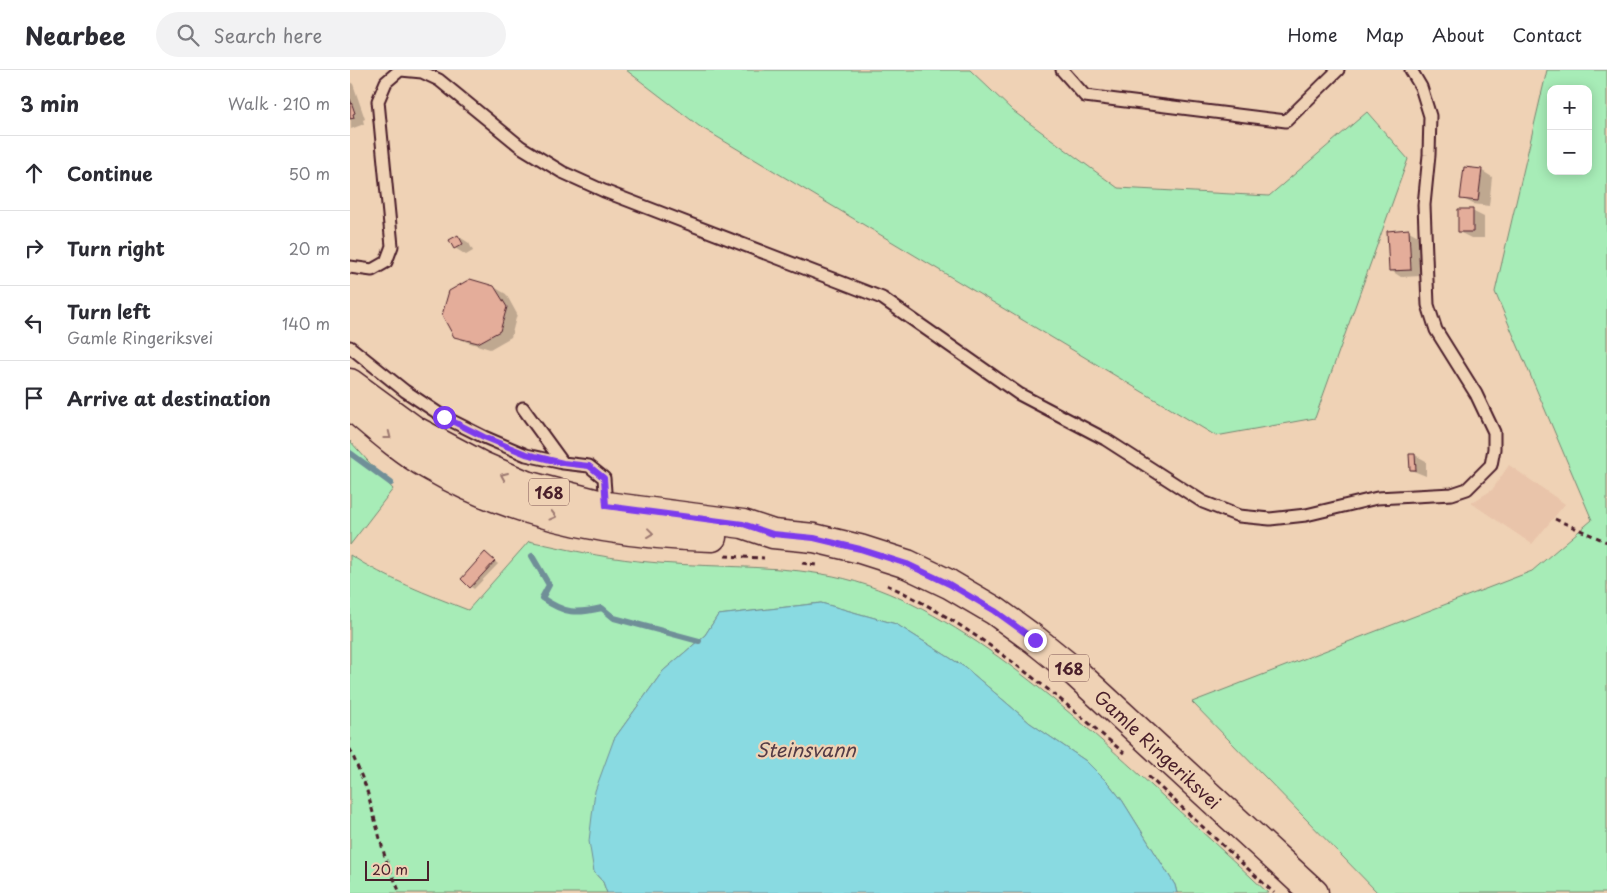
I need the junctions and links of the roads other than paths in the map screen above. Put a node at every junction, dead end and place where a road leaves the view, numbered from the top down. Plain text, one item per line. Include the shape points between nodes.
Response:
1 (400, 70) edge
2 (1062, 70) edge
3 (1338, 70) edge
4 (1411, 70) edge
5 (350, 267) edge
6 (350, 347) edge
7 (350, 383) edge
8 (350, 405) edge
9 (523, 408) dead end
10 (563, 463) junction
11 (604, 516) junction
12 (1314, 893) edge

1 - 4 lane via 422,72 439,80 521,147 604,192 882,298 1019,394 1105,438 1203,502 1239,516 1270,519 1306,515 1376,498 1452,494 1467,489 1491,465 1494,432 1488,414 1436,330 1428,305 1424,206 1430,116 1421,87
1 - 5 lane via 386,82 378,101 392,246 386,262 372,270
2 - 3 lane via 1085,96 1286,121
6 - 10 lane via 444,417 526,454
11 -> 7 main road, Gamle Ringeriksvei / 168 via 482,466 414,430
8 -> 11 main road, Gamle Ringeriksvei / 168 via 406,450 464,484 500,500 554,517
9 - 10 lane
10 - 11 lane via 589,466 604,478
11 - 12 main road, Gamle Ringeriksvei / 168 via 691,537 746,538 772,546 814,538 907,564 949,584 995,611 1077,674

